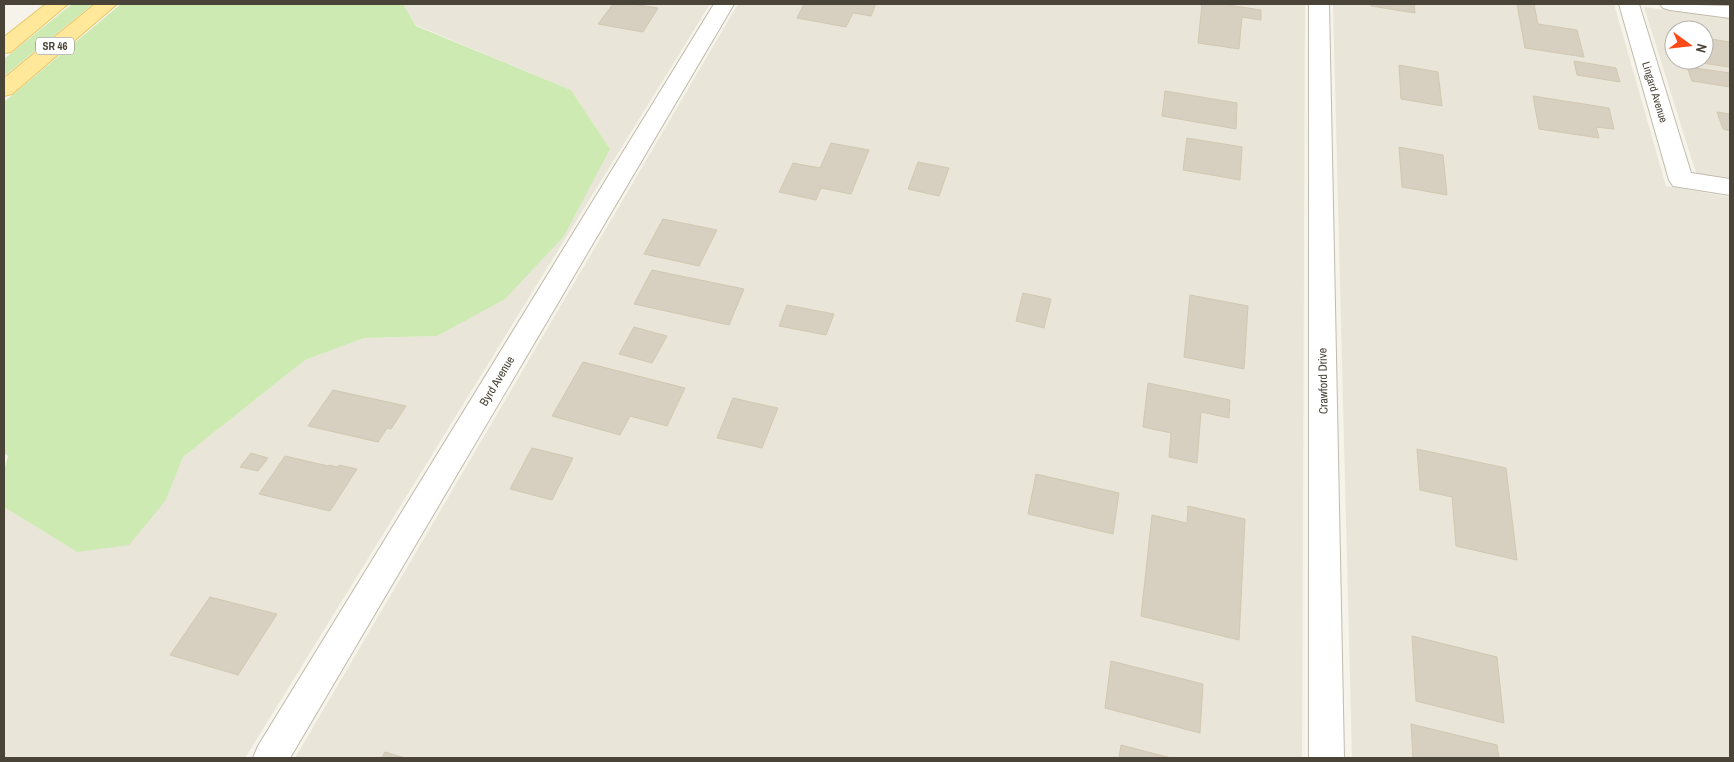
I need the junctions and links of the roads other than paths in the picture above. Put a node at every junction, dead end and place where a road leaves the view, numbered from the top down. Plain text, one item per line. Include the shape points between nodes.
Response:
1 (58, 4) edge
2 (107, 4) edge
3 (724, 4) edge
4 (1319, 4) edge
5 (1628, 4) edge
6 (1670, 4) edge
7 (1730, 12) edge
8 (4, 47) edge
9 (4, 89) edge
10 (1730, 188) edge
11 (270, 758) edge
12 (1327, 758) edge

1 - 8 main road, SR 46
2 - 9 main road, SR 46
3 - 11 street, Byrd Avenue
4 - 12 street, Crawford Drive
5 - 10 street, Lingard Avenue via 1681,180
6 - 7 street

